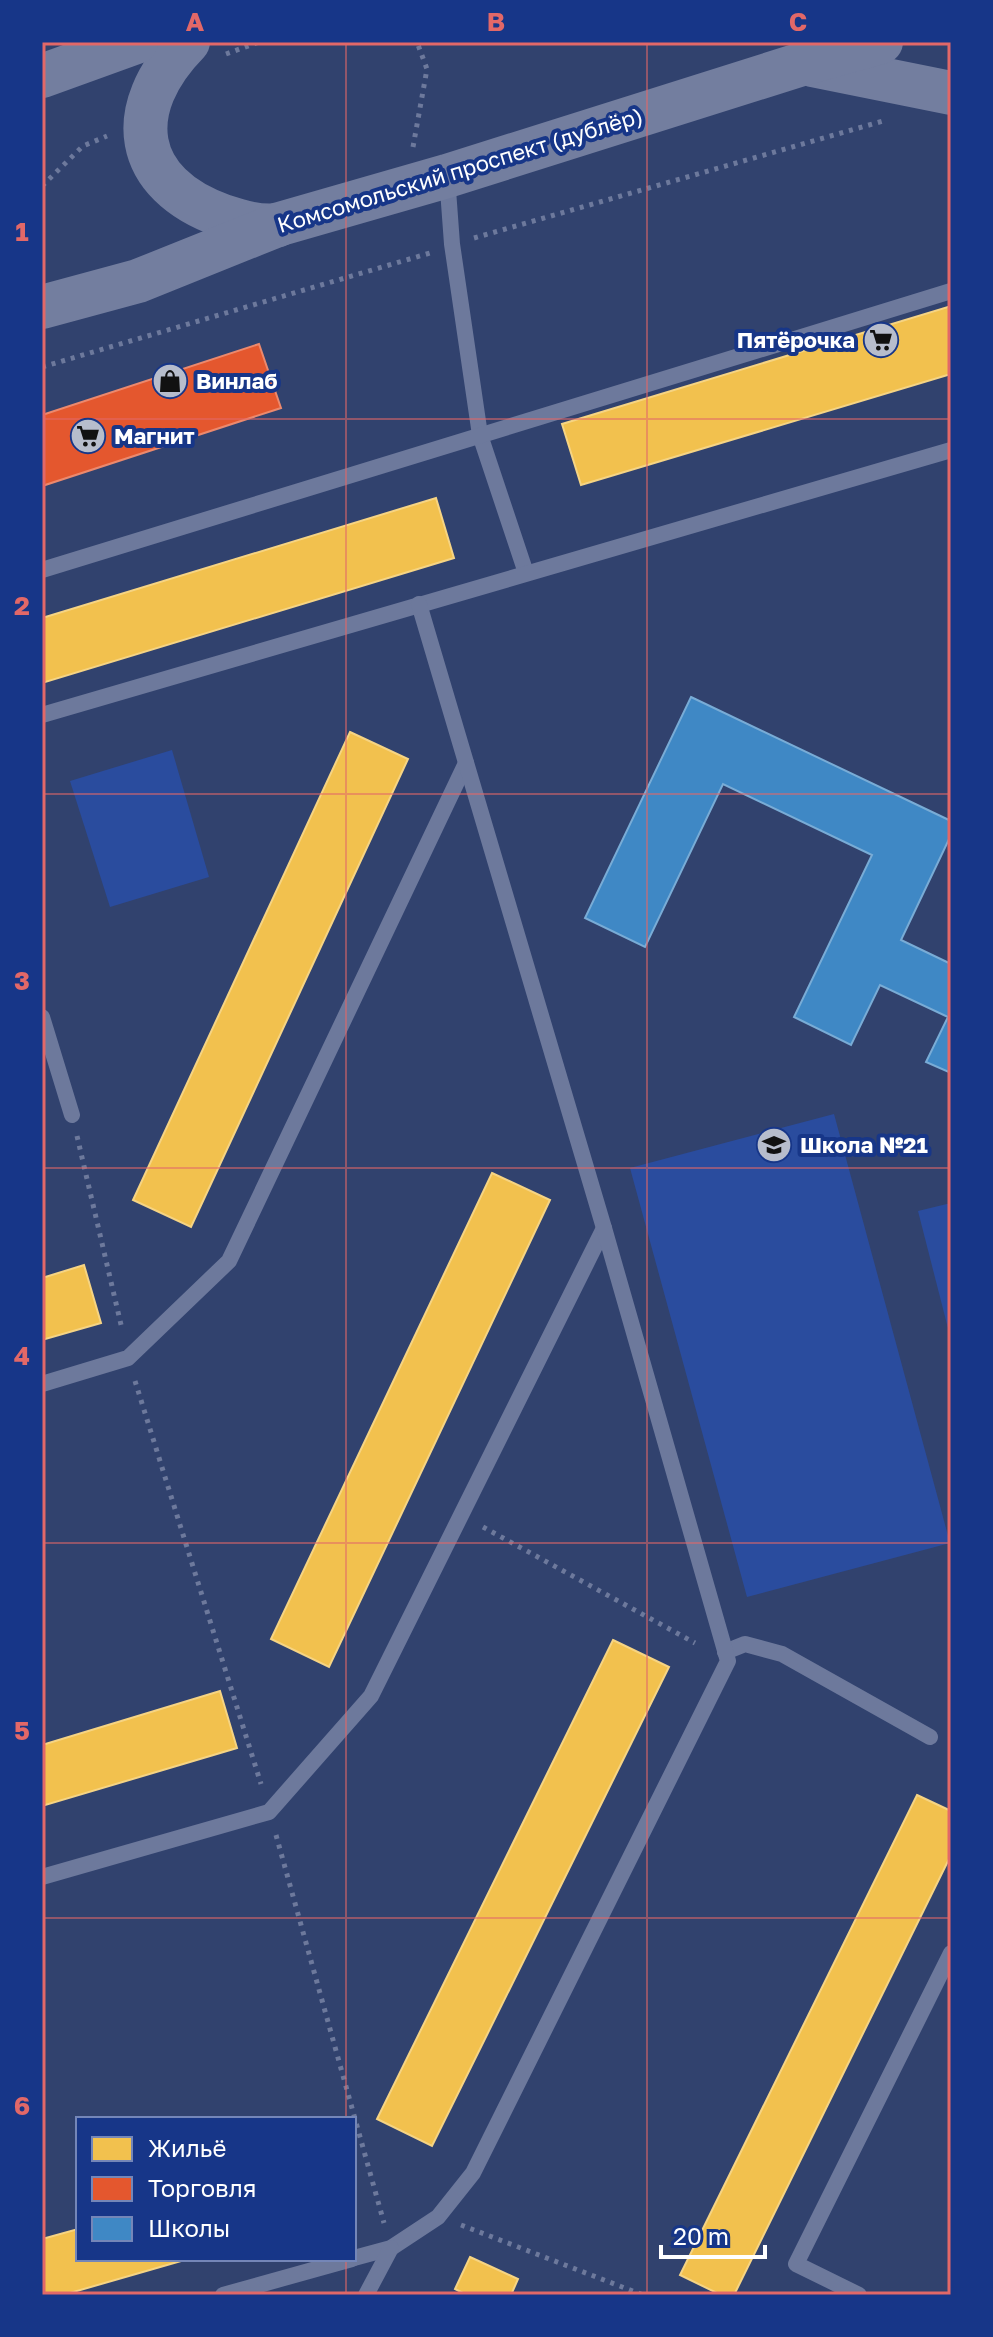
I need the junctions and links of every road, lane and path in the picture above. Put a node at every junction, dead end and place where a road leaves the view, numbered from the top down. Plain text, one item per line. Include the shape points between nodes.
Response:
1 (136, 42) edge
2 (259, 42) edge
3 (881, 42) edge
4 (206, 48) edge
5 (802, 64) junction
6 (42, 76) edge
7 (951, 93) edge
8 (883, 121) dead end
9 (429, 158) junction
10 (280, 224) junction
11 (452, 244) junction
12 (138, 281) junction
13 (42, 286) edge
14 (951, 291) edge
15 (42, 307) edge
16 (42, 367) edge
17 (480, 435) junction
18 (951, 450) edge
19 (42, 570) edge
20 (526, 573) junction
21 (419, 604) junction
22 (42, 715) edge
23 (466, 763) junction
24 (42, 1017) edge
25 (72, 1115) joint
26 (604, 1228) junction
27 (128, 1358) junction
28 (42, 1384) edge
29 (461, 1515) junction
30 (726, 1657) junction
31 (930, 1737) dead end
32 (269, 1812) junction
33 (42, 1877) edge
34 (951, 1953) edge
35 (354, 2117) edge
36 (356, 2123) edge
37 (438, 2217) junction
38 (391, 2248) junction
39 (356, 2258) edge
40 (346, 2261) edge
41 (223, 2295) edge
42 (366, 2295) edge
43 (643, 2295) edge
44 (859, 2295) edge

1 - 6 main road
2 - 4 path
3 - 5 main road, Комсомольский проспект (дублёр)
4 - 10 main road via 160,77 144,120 149,154 172,186 201,209 253,225
5 - 7 main road
5 - 9 main road, Комсомольский проспект (дублёр)
8 - 11 path
9 - 10 main road, Комсомольский проспект (дублёр)
9 - 11 lane
10 - 12 main road, Комсомольский проспект (дублёр)
11 - 16 path
11 - 17 lane
12 - 13 main road
12 - 15 main road, Комсомольский проспект (дублёр)
14 - 17 lane
17 - 19 lane
17 - 20 lane
18 - 20 lane
20 - 21 lane
21 - 22 lane
21 - 23 lane
23 - 26 lane
23 - 27 lane via 229,1261
24 - 25 lane
25 - 27 path
26 - 29 lane
26 - 30 lane
27 - 28 lane
27 - 32 path
29 - 30 path
29 - 32 lane via 371,1696
30 - 31 lane via 745,1644 782,1654
30 - 37 lane via 473,2173
32 - 33 lane
32 - 35 path
34 - 44 lane via 796,2264
36 - 38 path
37 - 38 lane
37 - 43 path
38 - 39 lane
38 - 42 lane
40 - 41 lane

